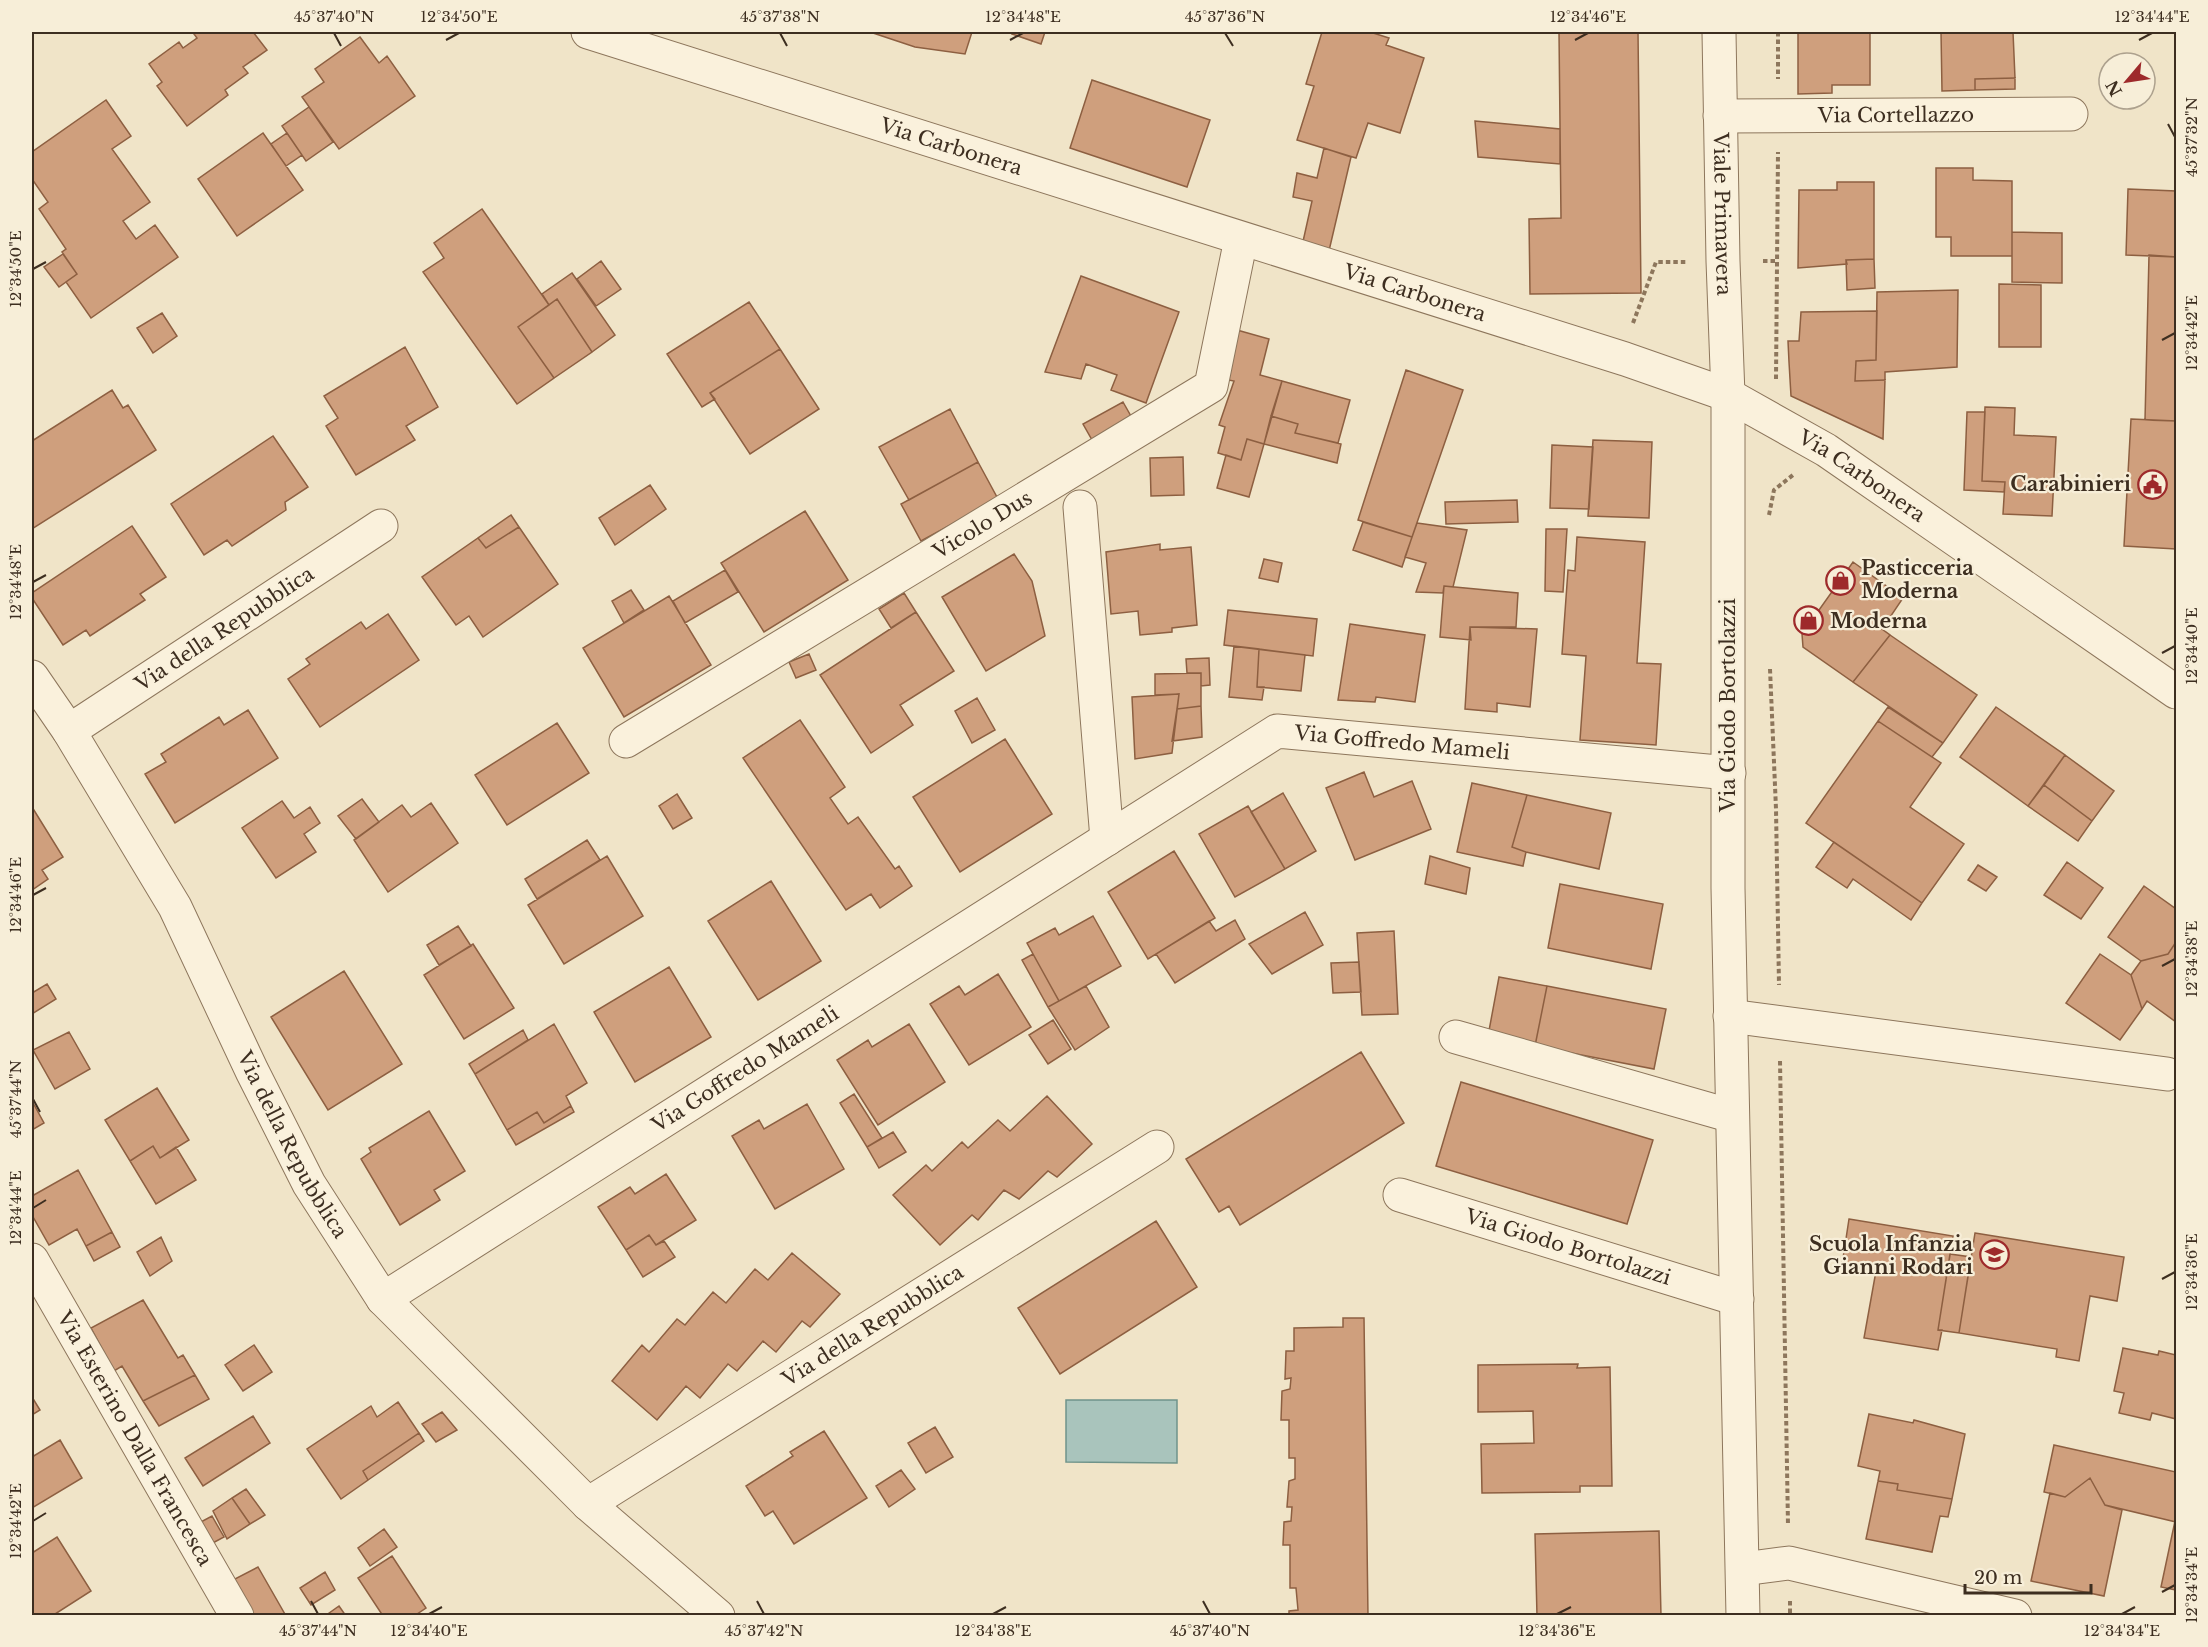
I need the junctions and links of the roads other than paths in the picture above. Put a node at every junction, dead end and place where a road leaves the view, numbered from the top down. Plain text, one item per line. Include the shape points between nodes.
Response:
1 (588, 32) edge
2 (1719, 32) edge
3 (2071, 114) dead end
4 (1720, 116) junction
5 (1241, 239) junction
6 (1728, 395) junction
7 (1080, 507) dead end
8 (381, 526) dead end
9 (32, 677) edge
10 (2176, 692) edge
11 (69, 731) junction
12 (626, 741) dead end
13 (1729, 773) junction
14 (1107, 839) junction
15 (1730, 1016) junction
16 (1456, 1037) dead end
17 (2167, 1074) dead end
18 (1732, 1116) junction
19 (1157, 1147) dead end
20 (1400, 1195) dead end
21 (32, 1260) edge
22 (383, 1299) junction
23 (1737, 1299) junction
24 (588, 1504) junction
25 (1743, 1569) junction
26 (237, 1616) edge
27 (718, 1616) edge
28 (1743, 1616) edge
29 (2015, 1616) edge

1 - 5 street, Via Carbonera
2 - 4 street, Viale Primavera
3 - 4 street, Via Cortellazzo
4 - 6 street, Viale Primavera
5 - 6 street, Via Carbonera
5 - 12 street, Vicolo Dus via 1211,386
6 - 10 street, Via Carbonera via 1826,450
6 - 13 street, Via Giodo Bortolazzi
7 - 14 street
8 - 11 street, Via della Repubblica
9 - 11 street, Via della Repubblica
11 - 22 street, Via della Repubblica via 175,907 309,1184
13 - 14 street, Via Goffredo Mameli via 1277,731
13 - 15 street, Via Giodo Bortolazzi
14 - 22 street, Via Goffredo Mameli
15 - 17 street
15 - 18 street, Via Giodo Bortolazzi
16 - 18 street
18 - 23 street, Via Giodo Bortolazzi
19 - 24 street, Via della Repubblica
20 - 23 street, Via Giodo Bortolazzi
21 - 26 street, Via Esterino Dalla Francesca
22 - 24 street, Via della Repubblica
23 - 25 street, Via Giodo Bortolazzi
24 - 27 street, Via della Repubblica
25 - 28 street, Via Giodo Bortolazzi
25 - 29 street via 1789,1563

